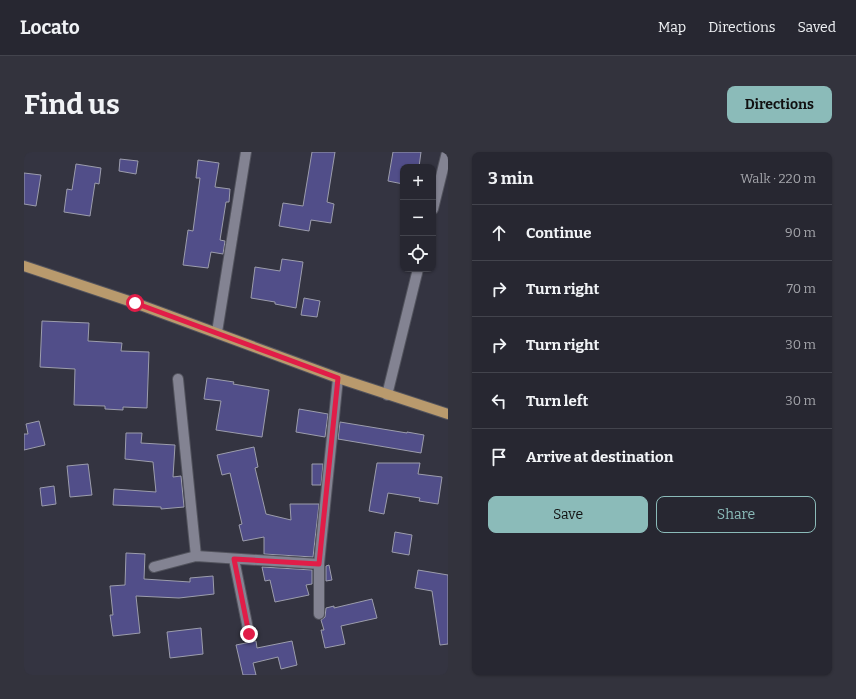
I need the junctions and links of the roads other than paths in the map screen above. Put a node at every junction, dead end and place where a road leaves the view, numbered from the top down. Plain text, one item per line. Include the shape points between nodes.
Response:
1 (246, 152) edge
2 (447, 152) edge
3 (435, 200) edge
4 (24, 266) edge
5 (417, 272) edge
6 (217, 332) junction
7 (338, 378) junction
8 (178, 379) dead end
9 (388, 395) junction
10 (448, 414) edge
11 (196, 556) junction
12 (234, 559) junction
13 (319, 564) junction
14 (154, 567) dead end
15 (319, 614) dead end
16 (249, 634) dead end

1 - 6 street
2 - 3 street
4 - 6 main road
5 - 9 street
6 - 7 main road
7 - 9 main road
7 - 13 street
8 - 11 street
9 - 10 main road
11 - 12 street
11 - 14 street
12 - 13 street
12 - 16 street
13 - 15 street

